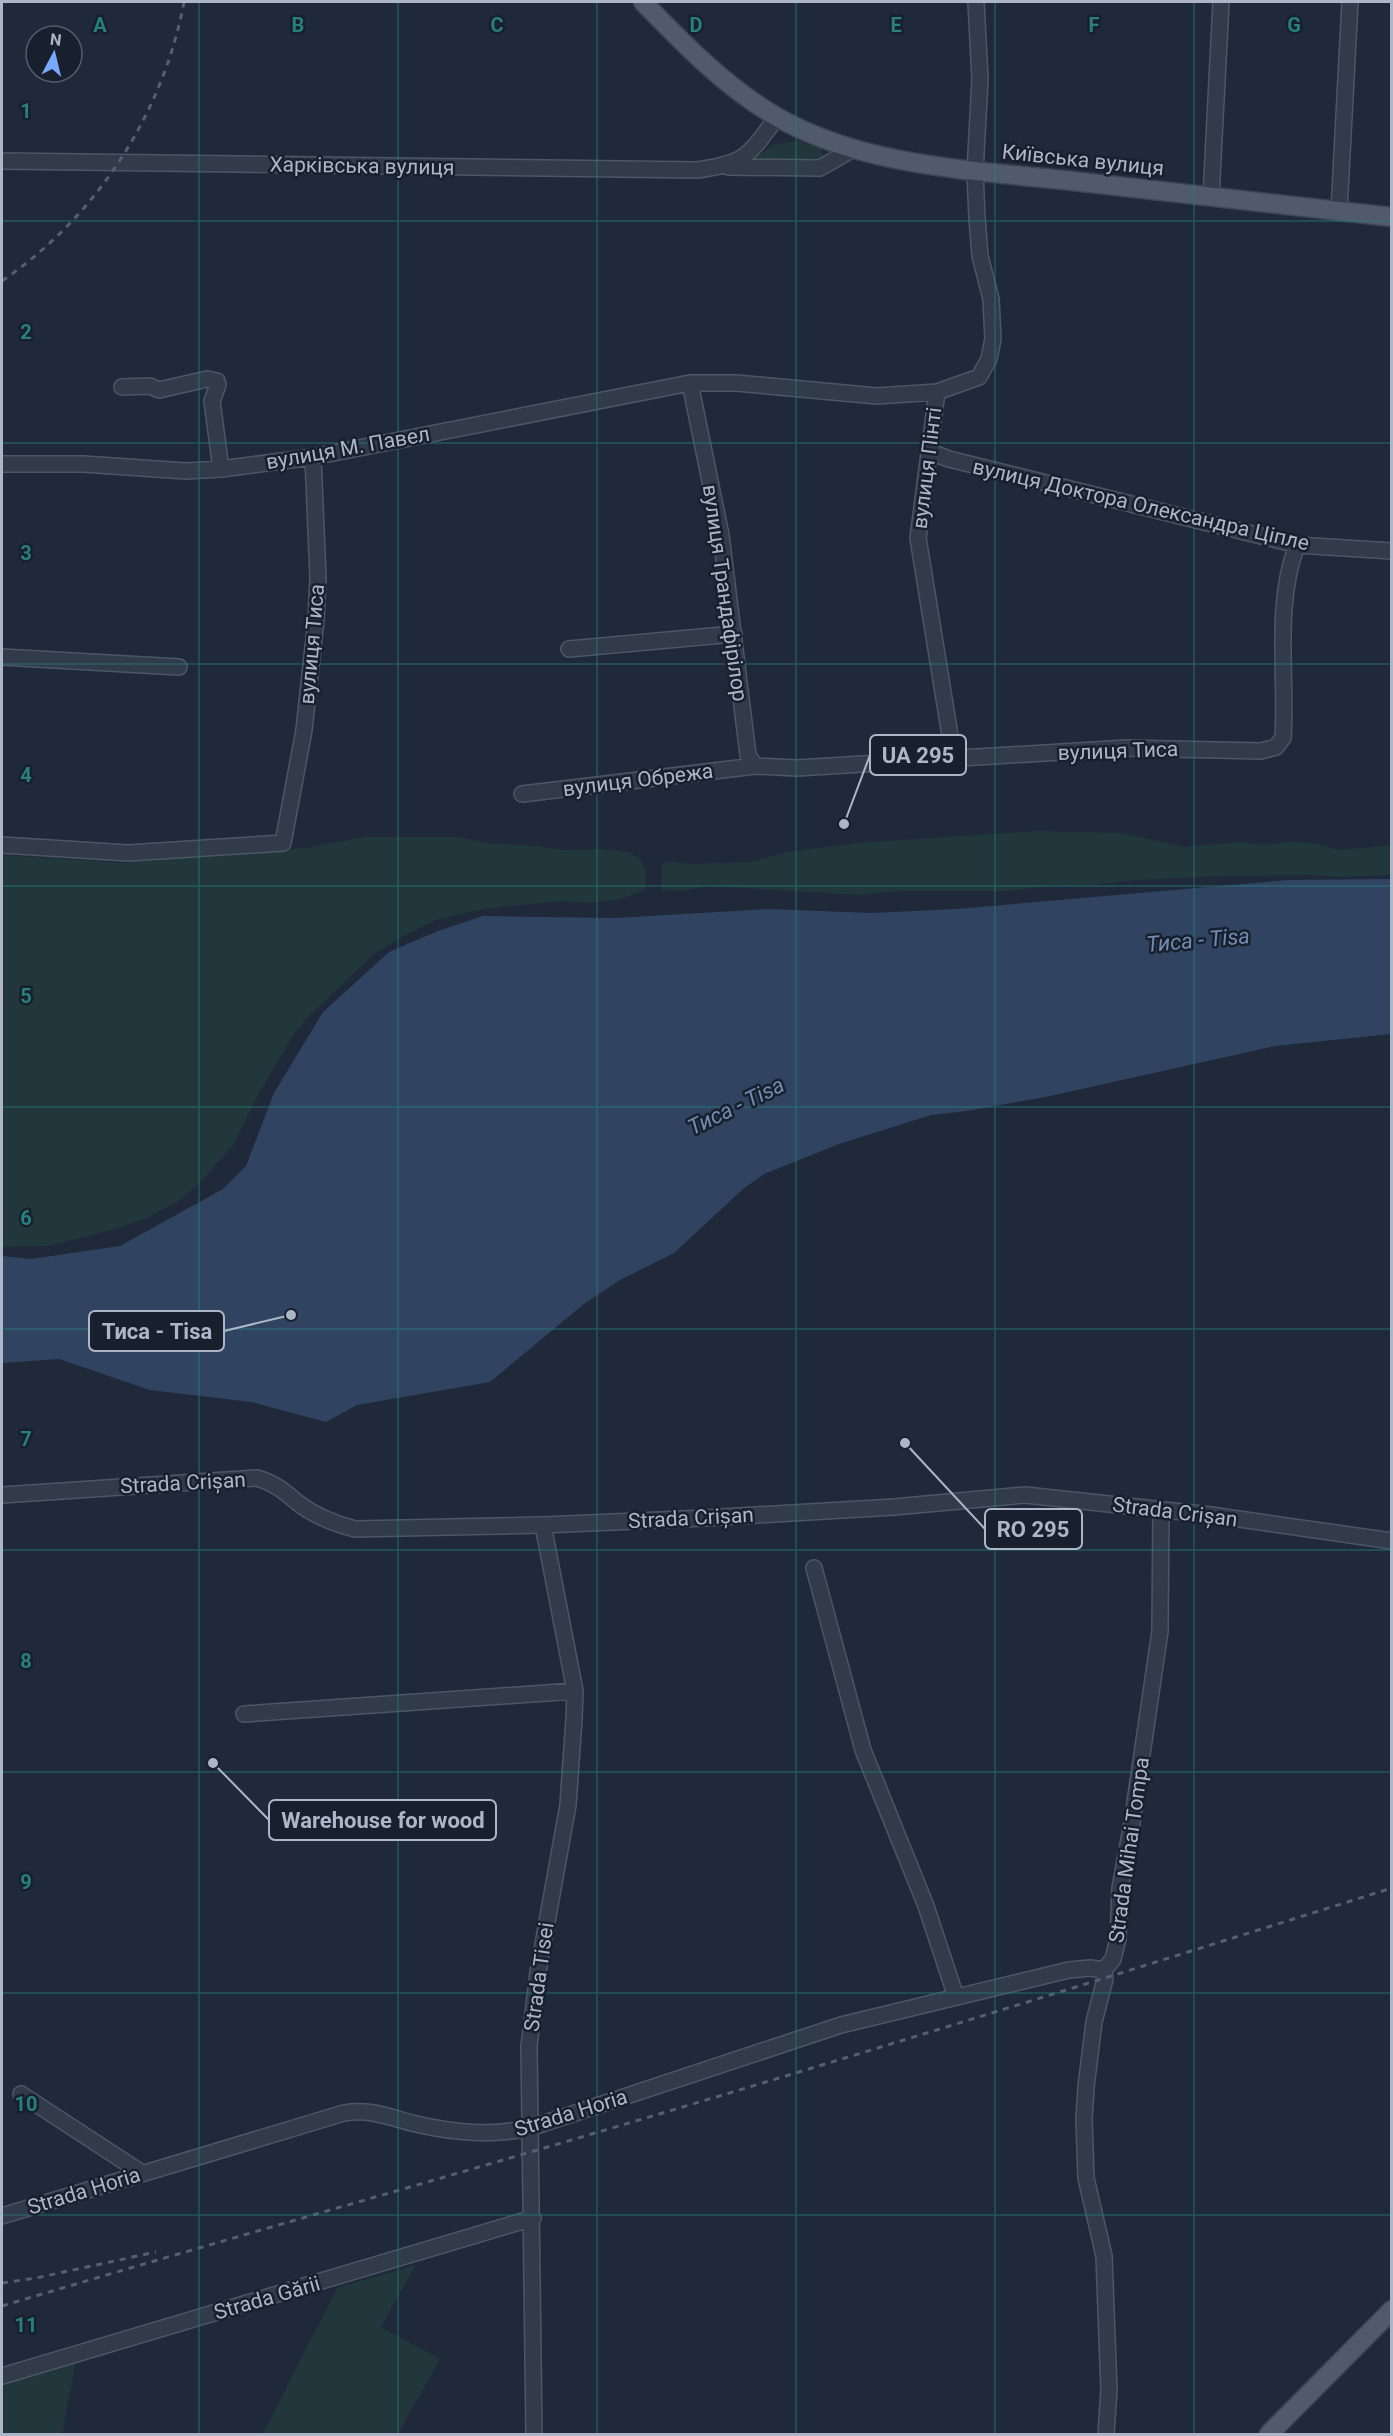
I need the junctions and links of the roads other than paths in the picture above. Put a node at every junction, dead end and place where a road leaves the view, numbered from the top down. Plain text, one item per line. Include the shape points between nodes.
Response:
1 (643, 2) edge
2 (976, 2) edge
3 (1221, 2) edge
4 (1350, 2) edge
5 (777, 117) junction
6 (855, 148) junction
7 (2, 161) edge
8 (722, 167) junction
9 (975, 172) junction
10 (1211, 197) junction
11 (1339, 211) junction
12 (1392, 217) edge
13 (690, 383) junction
14 (122, 387) dead end
15 (937, 392) junction
16 (928, 451) junction
17 (313, 457) junction
18 (2, 464) edge
19 (221, 469) junction
20 (1297, 545) junction
21 (1392, 551) edge
22 (734, 634) junction
23 (570, 649) dead end
24 (2, 657) edge
25 (179, 667) dead end
26 (954, 760) junction
27 (755, 766) junction
28 (522, 794) dead end
29 (2, 845) edge
30 (2, 1495) edge
31 (1161, 1511) junction
32 (543, 1525) junction
33 (1392, 1541) edge
34 (814, 1568) dead end
35 (575, 1691) junction
36 (244, 1714) dead end
37 (1104, 1970) junction
38 (956, 1997) junction
39 (21, 2094) dead end
40 (530, 2128) junction
41 (142, 2174) junction
42 (2, 2216) edge
43 (533, 2218) junction
44 (1392, 2310) edge
45 (2, 2376) edge
46 (534, 2434) edge
47 (1106, 2434) edge
48 (1269, 2434) edge

1 - 5 main road, Київська вулиця via 714,72
2 - 9 street via 980,79
3 - 10 street
4 - 11 street
5 - 6 main road, Київська вулиця
5 - 8 street, Харківська вулиця via 752,150
6 - 8 street, Харківська вулиця via 820,168
6 - 9 main road, Київська вулиця
7 - 8 street, Харківська вулиця via 697,170
9 - 10 main road, Київська вулиця
9 - 15 street, вулиця Пінті via 980,256 990,299 993,339 979,377
10 - 11 main road, Київська вулиця
11 - 12 main road, Київська вулиця
13 - 15 street via 736,383 877,396
13 - 17 street, вулиця М. Павел
13 - 22 street, вулиця Трандафірілор via 721,535
14 - 19 street via 150,386 159,390 207,379 217,381 212,401
15 - 16 street, вулиця Пінті
16 - 20 street, вулиця Доктора Олександра Ціпле
16 - 26 street, вулиця Пінті via 918,538
17 - 19 street, вулиця М. Павел
17 - 29 street, вулиця Тиса via 316,620 304,730 283,843 128,852
18 - 19 street, вулиця М. Павел
20 - 21 street, вулиця Доктора Олександра Ціпле
20 - 26 street, вулиця Тиса via 1289,566 1284,622 1283,738 1276,747 1261,751 1125,748
22 - 23 street
22 - 27 street, вулиця Трандафірілор via 748,755
24 - 25 street
26 - 27 street, вулиця Тиса via 797,768
27 - 28 street, вулиця Обрежа
30 - 32 street, Strada Crișan via 257,1478 279,1487 299,1504 333,1523 355,1528
31 - 32 street, Strada Crișan via 1025,1495 831,1511
31 - 33 street, Strada Crișan
31 - 37 street, Strada Mihai Tompa via 1160,1631 1120,1888 1118,1939 1113,1959
32 - 35 street, Strada Tisei
34 - 38 street via 863,1750 926,1906
35 - 36 street
35 - 40 street, Strada Tisei via 568,1805 532,2007
37 - 38 street, Strada Horia via 1069,1970
37 - 47 street, Strada Mihai Tompa via 1084,2119 1086,2178 1104,2256 1109,2390
38 - 40 street, Strada Horia via 841,2025
39 - 41 street
40 - 41 street, Strada Horia via 505,2133 459,2132 357,2110
40 - 43 street, Strada Tisei
41 - 42 street, Strada Horia
43 - 45 street, Strada Gării
43 - 46 street, Strada Tisei
44 - 48 main road

